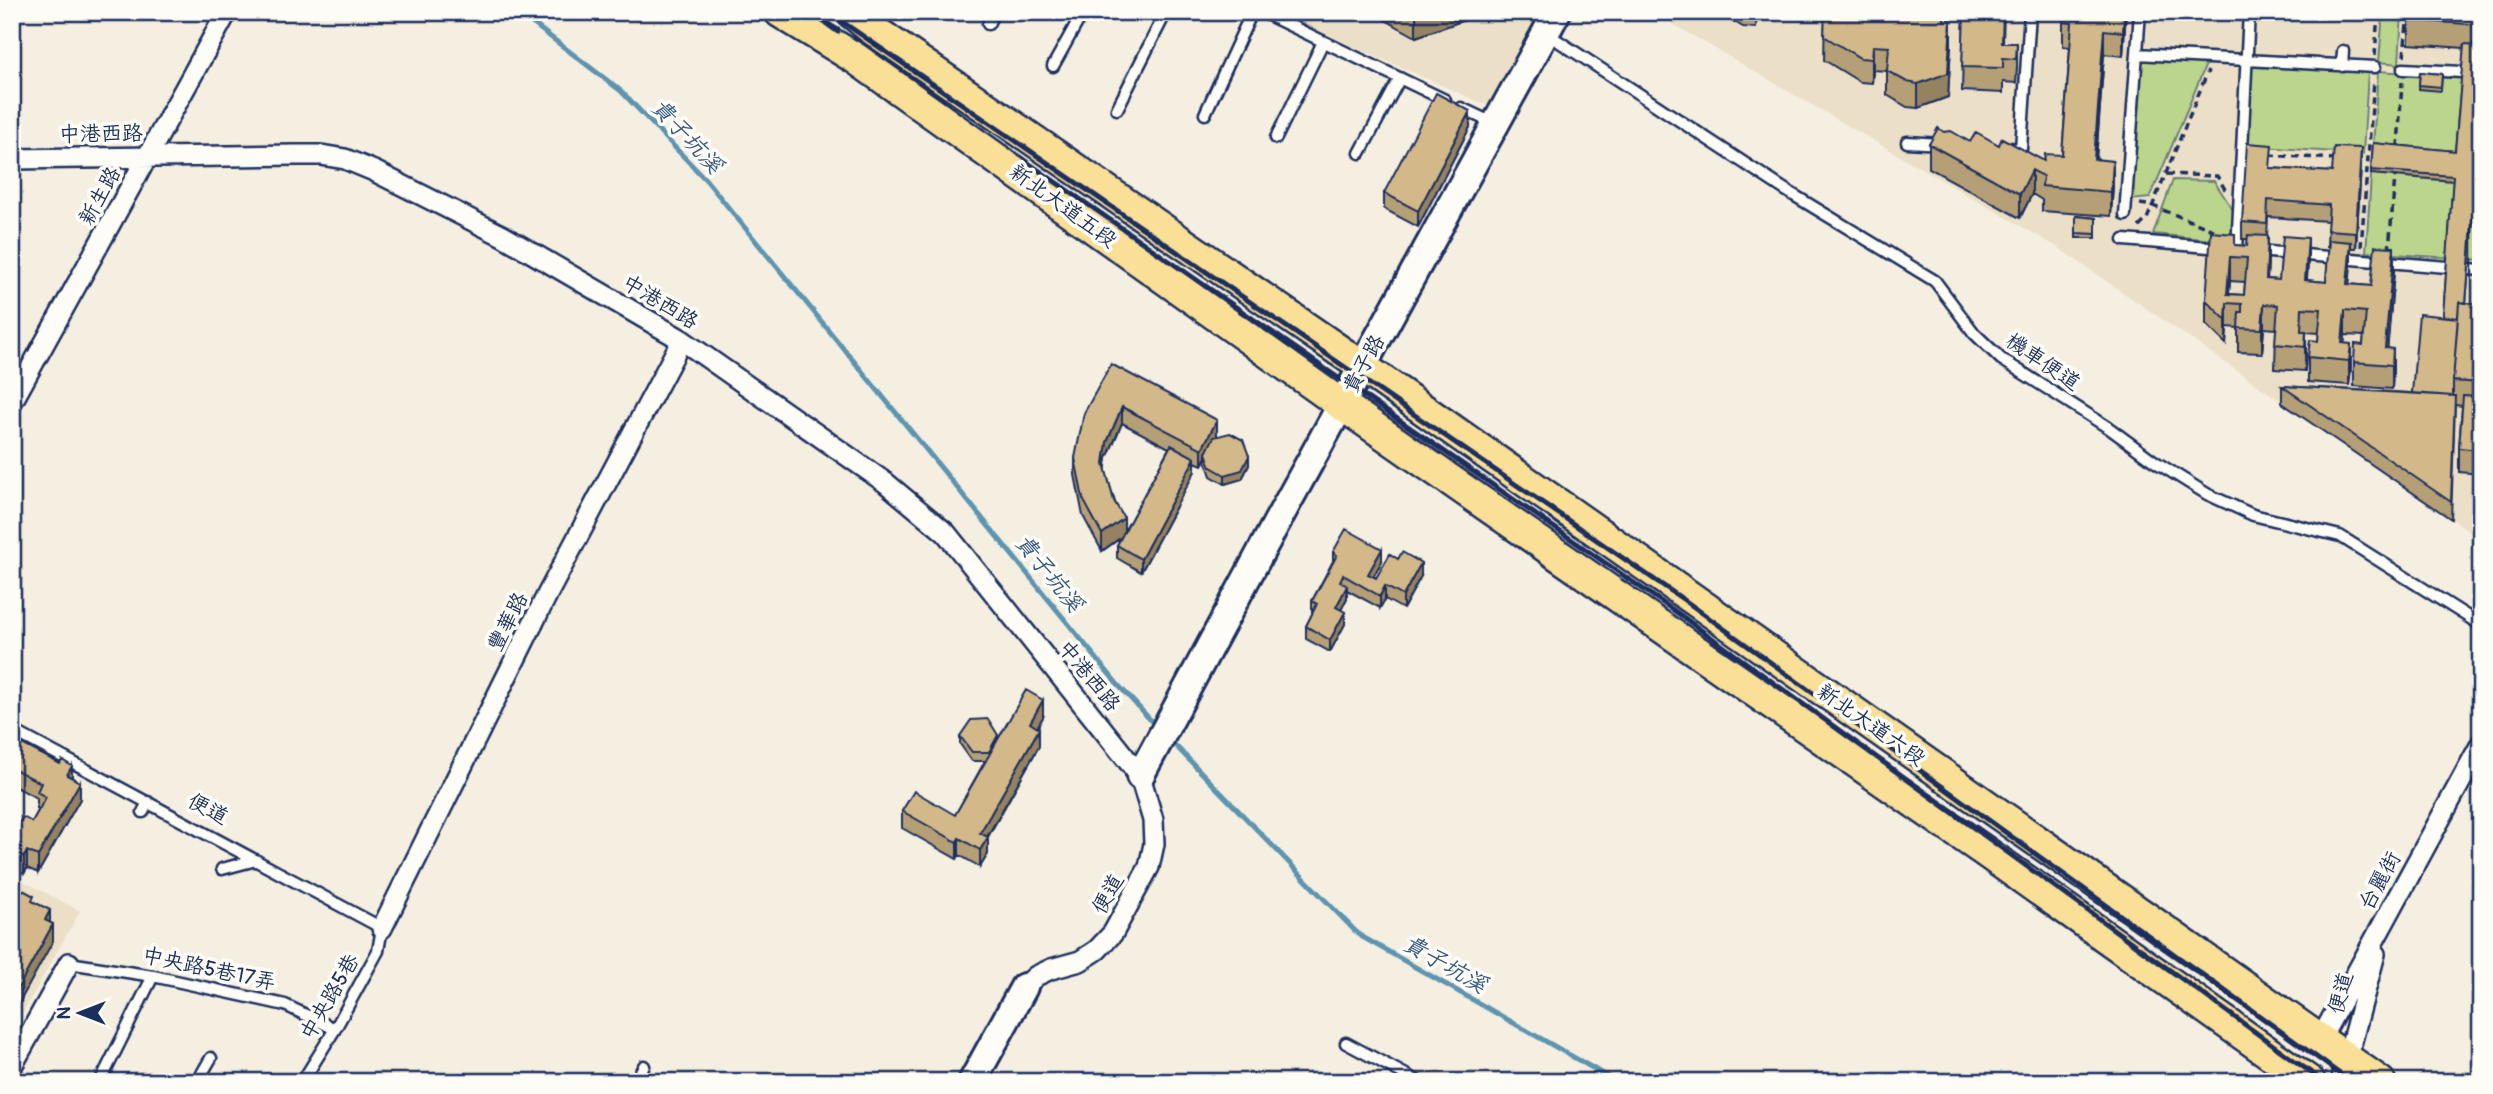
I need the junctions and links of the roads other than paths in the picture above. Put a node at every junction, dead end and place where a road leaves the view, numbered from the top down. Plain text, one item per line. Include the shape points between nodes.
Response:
1 (227, 12) edge
2 (780, 12) edge
3 (820, 12) edge
4 (994, 12) edge
5 (1083, 12) edge
6 (1166, 12) edge
7 (1252, 12) edge
8 (1262, 12) edge
9 (2030, 12) edge
10 (2140, 12) edge
11 (2249, 12) edge
12 (1552, 22) edge
13 (854, 24) edge
14 (988, 24) dead end
15 (1323, 42) junction
16 (2343, 51) dead end
17 (2137, 54) junction
18 (2247, 61) junction
19 (2342, 65) junction
20 (1053, 66) dead end
21 (2375, 67) road end
22 (2403, 69) dead end
23 (2462, 72) edge
24 (1400, 78) junction
25 (1117, 109) dead end
26 (1205, 114) dead end
27 (1494, 124) junction
28 (1276, 138) dead end
29 (1908, 142) dead end
30 (1958, 145) edge
31 (1996, 147) edge
32 (1360, 153) dead end
33 (148, 156) junction
34 (12, 159) edge
35 (2125, 215) dead end
36 (2124, 240) road end
37 (2237, 245) junction
38 (2447, 267) edge
39 (2469, 269) edge
40 (2481, 270) edge
41 (682, 341) junction
42 (1363, 368) junction
43 (12, 402) edge
44 (1342, 405) junction
45 (2481, 625) edge
46 (12, 730) edge
47 (2481, 744) edge
48 (1140, 776) junction
49 (256, 860) junction
50 (222, 869) dead end
51 (2387, 916) junction
52 (382, 928) junction
53 (69, 963) joint
54 (153, 976) junction
55 (1024, 987) joint
56 (335, 1029) junction
57 (2320, 1040) junction
58 (1346, 1043) dead end
59 (211, 1058) dead end
60 (12, 1066) edge
61 (644, 1066) dead end
62 (2344, 1070) edge
63 (12, 1073) edge
64 (29, 1082) edge
65 (100, 1082) edge
66 (197, 1082) edge
67 (302, 1082) edge
68 (635, 1082) edge
69 (972, 1082) edge
70 (1419, 1082) edge
71 (2310, 1082) edge
72 (2380, 1082) edge

1 - 33 street, 新生路
2 - 13 main road, 新北大道五段
3 - 13 main road, 新北大道五段
4 - 14 lane
5 - 20 lane
6 - 25 lane
7 - 26 lane
8 - 15 lane
9 - 31 lane via 2021,149
10 - 17 lane
11 - 18 lane
12 - 27 street, 貴子路
12 - 45 lane, 機車便道 via 1787,191 1935,281 1974,333 2001,359 2154,461 2207,494 2253,515 2340,536
13 - 42 main road, 新北大道五段
13 - 44 main road, 新北大道五段
15 - 24 lane
15 - 28 lane
16 - 19 lane
17 - 18 lane
17 - 35 lane
18 - 19 lane
18 - 37 lane
19 - 21 lane
22 - 23 lane
24 - 27 lane
24 - 32 lane
27 - 42 street, 貴子路
29 - 30 lane
33 - 34 street, 中港西路
33 - 41 street, 中港西路 via 345,159 503,236
33 - 43 street, 新生路
36 - 37 lane
37 - 38 lane
39 - 40 lane
41 - 48 street, 中港西路 via 886,483 946,533
41 - 52 street, 豐華路 via 547,595
42 - 44 street, 貴子路
42 - 57 main road, 新北大道六段
44 - 48 street, 貴子路
44 - 71 main road, 新北大道六段
46 - 49 lane, 便道 via 145,807
47 - 51 street, 台麗街
48 - 55 street, 便道 via 1153,820 1149,867 1112,933 1097,950 1036,976
49 - 50 lane
49 - 52 lane, 便道
51 - 57 street, 台麗街
51 - 62 street, 便道
52 - 56 lane, 中央路5巷 via 378,951
53 - 54 lane, 中央路5巷17弄
53 - 60 street
54 - 56 lane, 中央路5巷17弄 via 285,1005
54 - 65 lane
55 - 69 street
56 - 67 lane, 中央路5巷
57 - 62 main road, 新北大道六段
58 - 70 lane
59 - 66 lane
61 - 68 lane
62 - 72 main road, 新北大道六段
63 - 64 lane

